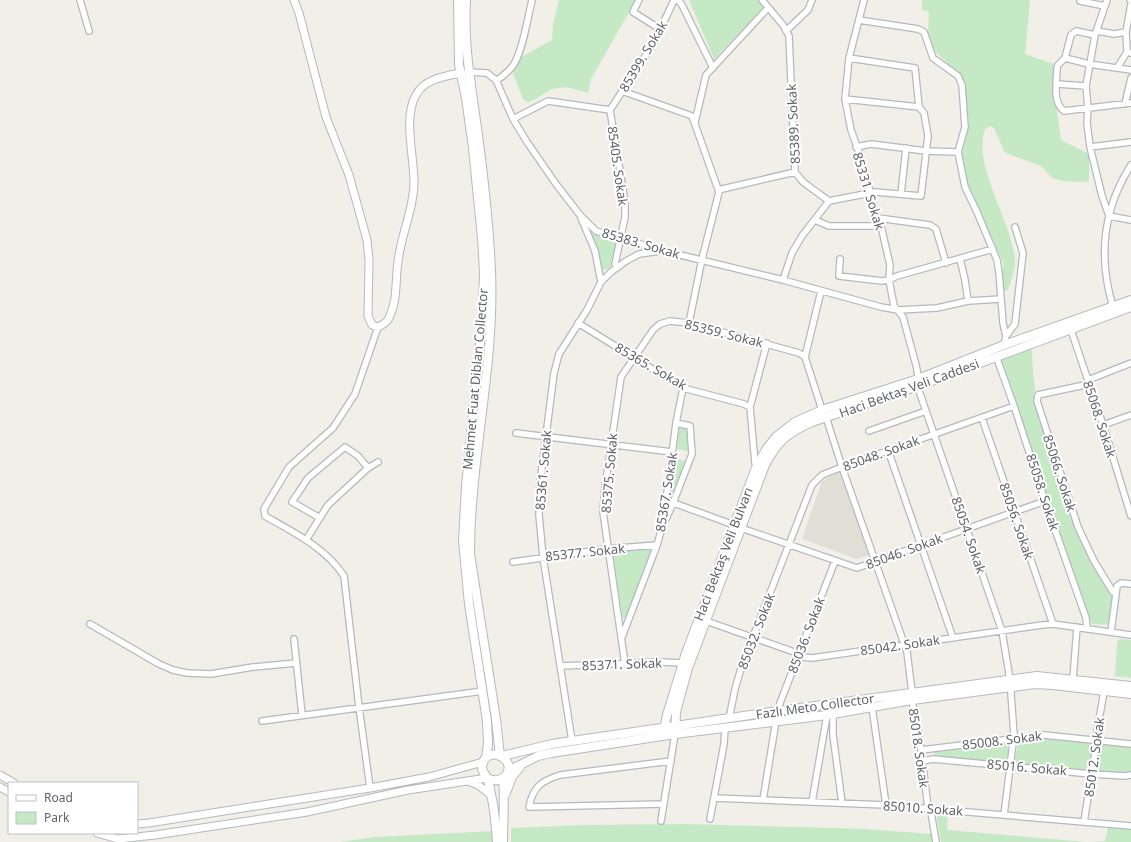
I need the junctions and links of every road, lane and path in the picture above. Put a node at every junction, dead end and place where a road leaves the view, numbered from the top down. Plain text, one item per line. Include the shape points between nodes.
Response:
1 (80, 0) edge
2 (294, 0) edge
3 (458, 0) edge
4 (466, 0) edge
5 (532, 0) edge
6 (639, 0) edge
7 (674, 0) edge
8 (678, 0) edge
9 (762, 0) edge
10 (812, 0) edge
11 (864, 0) edge
12 (1080, 1) dead end
13 (1106, 3) edge
14 (1131, 4) edge
15 (768, 8) junction
16 (859, 20) junction
17 (660, 30) junction
18 (89, 31) dead end
19 (786, 31) junction
20 (1126, 32) junction
21 (1096, 33) junction
22 (1129, 52) edge
23 (849, 58) junction
24 (1065, 58) junction
25 (1089, 64) junction
26 (713, 68) junction
27 (1117, 68) junction
28 (1131, 70) edge
29 (465, 73) junction
30 (1131, 78) edge
31 (496, 81) junction
32 (1057, 84) junction
33 (1086, 86) junction
34 (622, 90) junction
35 (845, 99) junction
36 (1128, 104) edge
37 (919, 107) junction
38 (1088, 108) junction
39 (610, 110) junction
40 (513, 119) junction
41 (695, 122) junction
42 (1131, 142) edge
43 (856, 146) junction
44 (1090, 147) junction
45 (906, 148) junction
46 (926, 151) junction
47 (958, 152) junction
48 (1131, 165) edge
49 (795, 172) junction
50 (718, 190) junction
51 (871, 192) junction
52 (901, 194) junction
53 (829, 201) junction
54 (580, 215) junction
55 (1109, 216) junction
56 (878, 218) junction
57 (815, 220) junction
58 (1131, 220) edge
59 (881, 226) junction
60 (1015, 227) dead end
61 (621, 238) junction
62 (993, 249) junction
63 (664, 251) junction
64 (702, 259) junction
65 (840, 259) dead end
66 (960, 259) junction
67 (946, 262) junction
68 (616, 268) junction
69 (783, 280) junction
70 (889, 280) junction
71 (602, 282) junction
72 (821, 291) junction
73 (1001, 299) junction
74 (1131, 300) edge
75 (968, 301) junction
76 (1113, 307) junction
77 (1131, 307) edge
78 (898, 310) junction
79 (578, 323) junction
80 (689, 323) junction
81 (1070, 326) junction
82 (378, 327) junction
83 (1006, 336) junction
84 (766, 344) junction
85 (1004, 345) junction
86 (805, 356) junction
87 (996, 356) junction
88 (635, 358) junction
89 (1131, 363) edge
90 (918, 382) junction
91 (1088, 382) junction
92 (683, 388) junction
93 (1014, 406) junction
94 (750, 407) junction
95 (926, 411) junction
96 (824, 414) junction
97 (1131, 415) edge
98 (982, 418) junction
99 (676, 423) junction
100 (1103, 425) junction
101 (869, 431) dead end
102 (516, 433) dead end
103 (934, 434) junction
104 (546, 436) junction
105 (611, 445) junction
106 (888, 450) junction
107 (672, 452) junction
108 (378, 462) dead end
109 (757, 465) junction
110 (842, 467) junction
111 (368, 468) junction
112 (667, 501) junction
113 (1045, 501) junction
114 (673, 503) junction
115 (1014, 512) junction
116 (1131, 516) edge
117 (320, 518) junction
118 (663, 524) junction
119 (737, 526) junction
120 (966, 528) junction
121 (306, 540) junction
122 (657, 544) junction
123 (788, 545) junction
124 (920, 545) junction
125 (608, 550) junction
126 (543, 557) junction
127 (835, 560) junction
128 (875, 561) junction
129 (513, 562) dead end
130 (1131, 584) edge
131 (1116, 592) junction
132 (706, 620) junction
133 (90, 624) dead end
134 (1053, 624) junction
135 (1077, 628) junction
136 (1087, 629) junction
137 (1002, 631) junction
138 (1111, 632) junction
139 (1131, 635) edge
140 (753, 637) junction
141 (621, 638) junction
142 (953, 638) junction
143 (294, 639) dead end
144 (903, 645) junction
145 (799, 655) junction
146 (296, 663) junction
147 (682, 663) junction
148 (625, 664) junction
149 (561, 666) junction
150 (1073, 680) junction
151 (1010, 683) junction
152 (1131, 686) edge
153 (483, 691) junction
154 (1104, 691) junction
155 (1131, 694) edge
156 (912, 696) junction
157 (872, 707) junction
158 (359, 708) junction
159 (778, 710) junction
160 (830, 714) junction
161 (302, 715) junction
162 (729, 719) junction
163 (262, 721) dead end
164 (776, 721) junction
165 (665, 727) junction
166 (725, 728) junction
167 (675, 730) junction
168 (664, 736) junction
169 (498, 738) junction
170 (1014, 738) junction
171 (1097, 740) junction
172 (572, 741) junction
173 (1131, 744) edge
174 (921, 750) junction
175 (516, 753) junction
176 (501, 756) junction
177 (484, 760) junction
178 (671, 761) junction
179 (922, 761) junction
180 (521, 765) junction
181 (1010, 765) junction
182 (1091, 774) junction
183 (0, 775) edge
184 (505, 775) junction
185 (1131, 775) edge
186 (486, 778) junction
187 (468, 781) junction
188 (12, 782) edge
189 (370, 788) junction
190 (491, 795) junction
191 (505, 796) junction
192 (714, 798) junction
193 (763, 800) junction
194 (812, 802) junction
195 (842, 803) junction
196 (663, 804) junction
197 (886, 805) junction
198 (928, 808) junction
199 (1004, 814) junction
200 (710, 819) dead end
201 (661, 821) dead end
202 (1084, 822) junction
203 (138, 824) edge
204 (1131, 826) edge
205 (101, 834) edge
206 (497, 842) edge
207 (503, 842) edge
208 (936, 842) edge

1 - 18 street
2 - 82 street via 326,116 350,175 362,217 369,260 368,316 372,325
3 - 29 main road, Mehmet Fuat Diblan Collector via 459,65
4 - 29 main road, Mehmet Fuat Diblan Collector
5 - 31 street via 515,63
6 - 17 street via 633,12
7 - 17 street, 85399. Sokak
8 - 26 street
9 - 15 street
10 - 19 street via 808,10
11 - 16 street, 85331. Sokak
12 - 13 street
13 - 21 street
14 - 20 street
15 - 19 street
15 - 26 street
16 - 23 street, 85331. Sokak
16 - 47 street via 924,32 933,58 958,76 962,85 966,127
17 - 34 street, 85399. Sokak
19 - 49 street, 85389. Sokak via 789,36
20 - 21 street
20 - 22 street
21 - 24 street via 1073,32
21 - 25 street
22 - 27 street
23 - 35 street, 85331. Sokak
23 - 37 street via 914,68
24 - 25 street
24 - 32 street via 1058,66
25 - 27 street
25 - 33 street
26 - 41 street via 706,75
27 - 28 street
29 - 31 street via 487,73
29 - 82 street via 443,76 429,82 416,95 411,107 414,197 398,260 395,301 389,320
29 - 153 main road, Mehmet Fuat Diblan Collector via 484,272 483,314 463,541 469,604
29 - 169 main road, Mehmet Fuat Diblan Collector via 478,136 489,239 492,314 470,527 470,554
30 - 36 street
31 - 40 street, 85383. Sokak
32 - 33 street
32 - 38 street via 1057,102 1064,111
33 - 38 street
34 - 39 street, 85399. Sokak
34 - 41 street via 692,116
35 - 37 street
35 - 43 street, 85331. Sokak via 850,130
36 - 38 street
37 - 46 street via 924,113 928,136
38 - 44 street
39 - 40 street via 548,101
39 - 61 street, 85405. Sokak via 625,202
40 - 54 street, 85383. Sokak
41 - 50 street
42 - 44 street
43 - 45 street via 871,144
43 - 51 street, 85331. Sokak
44 - 55 street
45 - 46 street
45 - 52 street
46 - 47 street
46 - 52 street via 921,196
47 - 62 street via 964,187
48 - 55 street via 1122,179
49 - 50 street
49 - 53 street, 85389. Sokak via 803,182
50 - 64 street
51 - 52 street
51 - 53 street
51 - 56 street, 85331. Sokak
53 - 57 street
54 - 61 street, 85383. Sokak via 596,231
54 - 71 street via 595,251
55 - 58 street
55 - 76 street via 1104,250 1104,273
56 - 59 street, 85331. Sokak
56 - 67 street via 930,225 936,229
57 - 59 street via 829,226
57 - 69 street via 792,252
59 - 70 street, 85331. Sokak via 890,265
60 - 83 street via 1023,253 1015,324
61 - 63 street, 85383. Sokak
61 - 68 street, 85405. Sokak
62 - 66 street
62 - 73 street via 997,260
63 - 64 street, 85383. Sokak
63 - 68 street, 85361. Sokak via 639,254
64 - 69 street, 85383. Sokak
64 - 80 street
65 - 70 street via 839,276 873,281
66 - 67 street
66 - 75 street
67 - 70 street
68 - 71 street, 85361. Sokak
69 - 72 street, 85383. Sokak
70 - 78 street, 85331. Sokak via 894,306
71 - 79 street, 85361. Sokak
72 - 78 street, 85383. Sokak
72 - 86 street
73 - 75 street, 85383. Sokak
73 - 83 street via 1002,323
74 - 76 main road, Haci Bektaş Veli Caddesi
75 - 78 street, 85383. Sokak via 937,308
76 - 81 main road, Haci Bektaş Veli Caddesi
77 - 81 main road, Haci Bektaş Veli Caddesi
78 - 90 street, 85331. Sokak via 903,317
79 - 88 street, 85365. Sokak
79 - 104 street, 85361. Sokak via 559,354
80 - 84 street, 85359. Sokak
80 - 88 street, 85359. Sokak via 670,321 660,324 653,330
81 - 85 main road, Haci Bektaş Veli Caddesi
81 - 87 main road, Haci Bektaş Veli Caddesi
81 - 91 street, 85068. Sokak
82 - 121 street via 355,394 333,428 289,466 264,509 265,516
83 - 85 street
84 - 86 street, 85359. Sokak
84 - 94 street
85 - 90 main road, Haci Bektaş Veli Caddesi
86 - 96 street, 85018. Sokak
87 - 90 main road, Haci Bektaş Veli Caddesi
87 - 93 street, 85058. Sokak
88 - 92 street, 85365. Sokak
88 - 105 street, 85375. Sokak via 620,377
89 - 91 street
90 - 95 street, 85054. Sokak
90 - 96 main road, Haci Bektaş Veli Caddesi
91 - 100 street, 85068. Sokak
91 - 131 street, 85066. Sokak via 1038,395 1037,401 1078,526 1094,561 1113,592
92 - 94 street, 85365. Sokak
92 - 99 street, 85367. Sokak
93 - 98 street, 85048. Sokak
93 - 113 street, 85058. Sokak
94 - 109 street
95 - 101 street
95 - 103 street, 85054. Sokak
96 - 109 main road, Haci Bektaş Veli Bulvarı via 795,422 776,437
96 - 110 street, 85018. Sokak
96 - 119 main road, Haci Bektaş Veli Caddesi via 797,428 783,438 773,450
97 - 100 street
98 - 103 street, 85048. Sokak
98 - 115 street, 85056. Sokak
99 - 107 street, 85367. Sokak
99 - 114 street via 690,426 692,454
100 - 116 street, 85068. Sokak
102 - 104 street
103 - 106 street, 85048. Sokak
103 - 120 street, 85054. Sokak
104 - 105 street
104 - 126 street, 85361. Sokak via 539,515
105 - 107 street
105 - 125 street, 85375. Sokak via 603,512
106 - 110 street, 85048. Sokak
106 - 124 street
107 - 112 street, 85367. Sokak
108 - 111 street
109 - 119 main road, Haci Bektaş Veli Bulvarı
110 - 123 street, 85048. Sokak via 822,475 812,485
110 - 128 street, 85018. Sokak
111 - 117 street via 328,505
111 - 117 street via 358,456 345,447 308,478 292,502
112 - 114 street
112 - 118 street, 85367. Sokak
113 - 115 street, 85046. Sokak
113 - 136 street, 85058. Sokak via 1086,618
114 - 118 street
114 - 119 street
115 - 120 street, 85046. Sokak
115 - 134 street, 85056. Sokak
117 - 121 street
118 - 122 street, 85367. Sokak
119 - 123 street, 85046. Sokak
119 - 132 main road, Haci Bektaş Veli Bulvarı
119 - 147 main road, Haci Bektaş Veli Bulvarı
120 - 124 street, 85046. Sokak
120 - 137 street, 85054. Sokak
121 - 158 street via 336,564 344,576
122 - 125 street, 85377. Sokak
122 - 141 street, 85367. Sokak
123 - 127 street, 85046. Sokak
123 - 140 street, 85032. Sokak
124 - 128 street, 85046. Sokak
124 - 142 street
125 - 126 street, 85377. Sokak
125 - 141 street, 85375. Sokak
126 - 129 street, 85377. Sokak
126 - 149 street, 85361. Sokak
127 - 128 street, 85046. Sokak via 857,568
127 - 145 street, 85036. Sokak
128 - 144 street, 85018. Sokak
130 - 131 street via 1121,583 1117,586
131 - 138 street
132 - 140 street, 85042. Sokak
132 - 167 main road, Haci Bektaş Veli Bulvarı via 680,697
133 - 146 street via 159,664 187,673 211,674 253,666
134 - 135 street, 85042. Sokak
134 - 137 street, 85042. Sokak
135 - 136 street, 85042. Sokak
135 - 150 street
136 - 138 street, 85042. Sokak
137 - 142 street, 85042. Sokak
137 - 151 street, 85054. Sokak
138 - 139 street, 85042. Sokak
140 - 145 street, 85042. Sokak
140 - 162 street, 85032. Sokak via 742,665
141 - 148 street, 85375. Sokak
142 - 144 street, 85042. Sokak
143 - 146 street
144 - 145 street, 85042. Sokak via 812,658
144 - 156 street, 85018. Sokak via 907,652
145 - 159 street, 85036. Sokak
146 - 161 street
147 - 148 street, 85371. Sokak
147 - 165 main road, Haci Bektaş Veli Bulvarı
148 - 149 street, 85371. Sokak
149 - 172 street, 85361. Sokak
150 - 151 main road, Fazlı Meto Collector via 1037,676
150 - 152 main road, Fazlı Meto Collector
151 - 154 main road, Fazlı Meto Collector
151 - 156 main road, Fazlı Meto Collector
151 - 170 street, 85054. Sokak
153 - 158 street
153 - 177 main road, Mehmet Fuat Diblan Collector via 488,744
154 - 155 main road, Fazlı Meto Collector
154 - 171 street, 85012. Sokak
156 - 157 main road, Fazlı Meto Collector
156 - 159 main road, Fazlı Meto Collector
156 - 174 street, 85018. Sokak
157 - 160 main road, Fazlı Meto Collector
157 - 197 street
158 - 161 street
158 - 189 street
159 - 162 main road, Fazlı Meto Collector
160 - 164 main road, Fazlı Meto Collector
160 - 194 street
160 - 195 street
161 - 163 street
162 - 167 main road, Fazlı Meto Collector
164 - 166 main road, Fazlı Meto Collector
164 - 193 street
165 - 167 main road, Fazlı Meto Collector
165 - 168 main road
165 - 172 main road, Fazlı Meto Collector
166 - 167 main road, Fazlı Meto Collector
166 - 192 street
167 - 168 main road, Fazlı Meto Collector
167 - 178 street
168 - 180 main road, Fazlı Meto Collector via 551,753 538,756
169 - 175 main road via 501,744
169 - 176 main road, Mehmet Fuat Diblan Collector
170 - 171 street, 85008. Sokak via 1044,735
170 - 174 street, 85008. Sokak
170 - 181 street, 85054. Sokak
171 - 173 street, 85008. Sokak
171 - 182 street, 85012. Sokak
172 - 175 main road, Fazlı Meto Collector
174 - 179 street, 85018. Sokak
175 - 176 main road, Fazlı Meto Collector
176 - 177 main road via 493,754
176 - 184 main road via 507,763
177 - 186 main road via 482,770
177 - 189 street via 429,777
178 - 196 street
178 - 196 street via 560,775 540,784 529,807
179 - 181 street, 85016. Sokak via 933,759
179 - 198 street, 85018. Sokak
180 - 184 main road, Fazlı Meto Collector
180 - 191 main road via 512,777
181 - 182 street, 85016. Sokak
181 - 199 street, 85054. Sokak
182 - 185 street, 85016. Sokak
182 - 202 street, 85012. Sokak
183 - 188 street
184 - 186 main road via 495,781
184 - 191 main road
186 - 187 street
186 - 190 main road
187 - 190 street
187 - 205 street via 408,790 308,812 155,835 118,839
189 - 203 street
190 - 206 main road
191 - 207 main road
192 - 193 street, 85010. Sokak
192 - 200 street
193 - 194 street, 85010. Sokak
194 - 195 street, 85010. Sokak
195 - 197 street, 85010. Sokak
196 - 201 street
197 - 198 street, 85010. Sokak
198 - 199 street, 85010. Sokak
198 - 208 street, 85018. Sokak via 931,812
199 - 202 street, 85010. Sokak
202 - 204 street, 85010. Sokak

